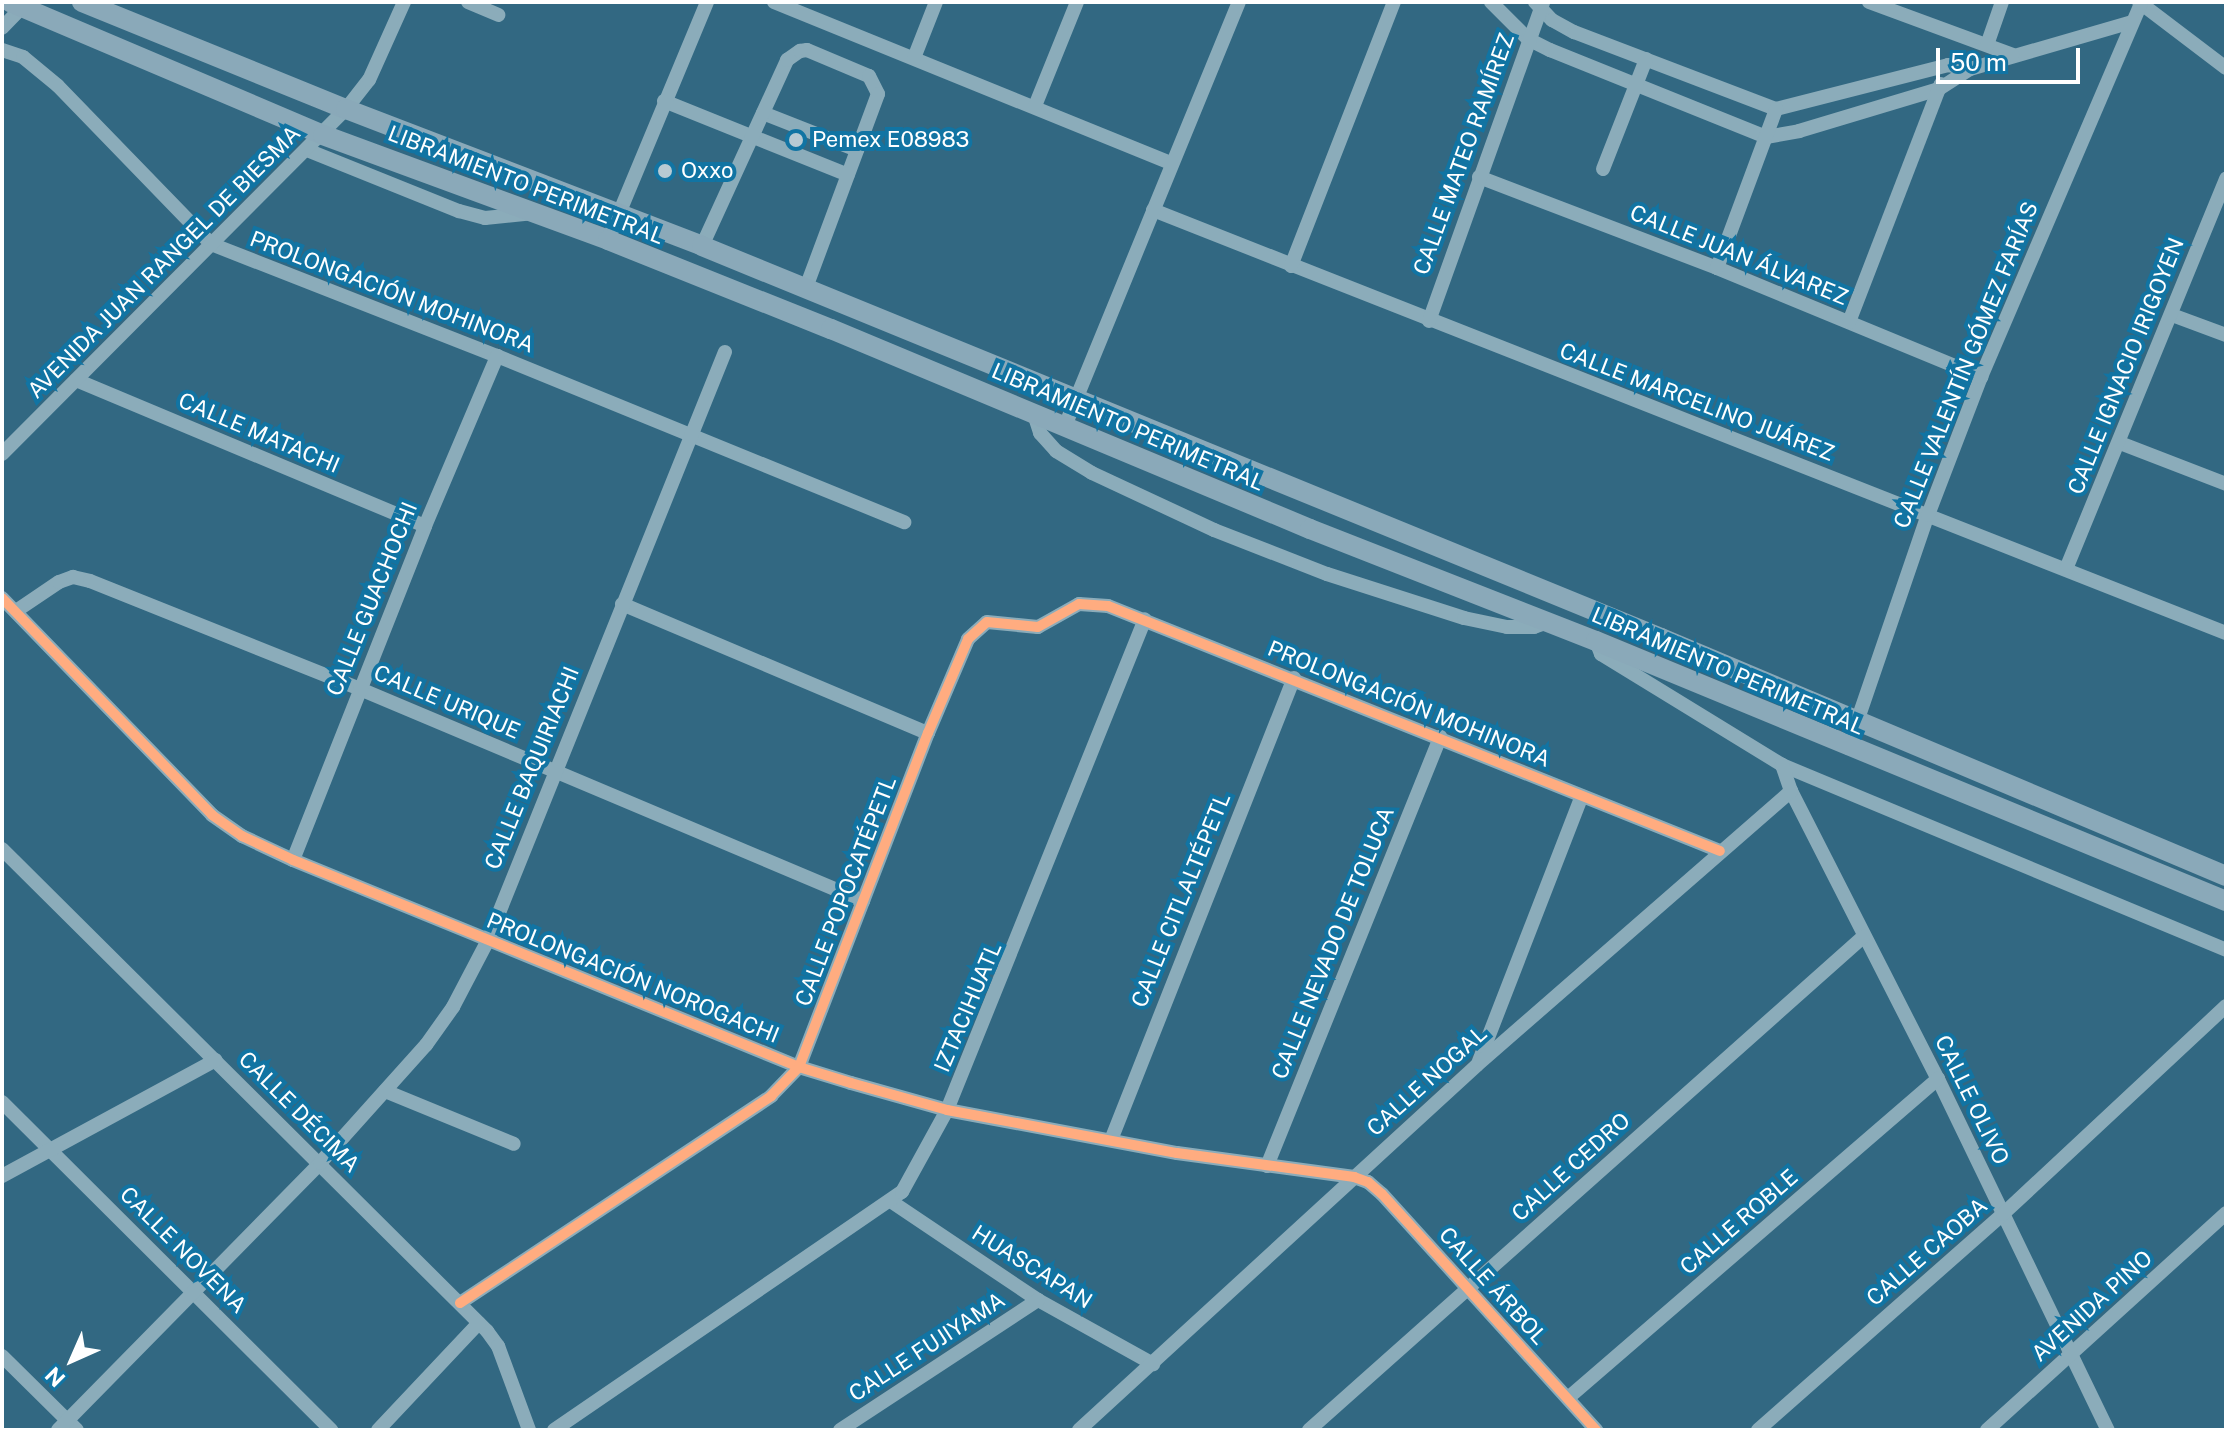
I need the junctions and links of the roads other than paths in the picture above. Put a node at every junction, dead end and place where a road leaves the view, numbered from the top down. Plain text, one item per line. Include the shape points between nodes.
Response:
1 (82, 2) edge
2 (404, 2) edge
3 (468, 2) edge
4 (707, 2) edge
5 (774, 2) edge
6 (936, 2) edge
7 (1077, 2) edge
8 (1239, 2) edge
9 (1394, 2) edge
10 (1491, 2) edge
11 (1869, 2) edge
12 (2002, 2) edge
13 (2140, 3) edge
14 (20, 4) edge
15 (1539, 4) edge
16 (799, 6) edge
17 (498, 15) dead end
18 (2132, 22) junction
19 (2, 28) edge
20 (1528, 39) junction
21 (1987, 45) junction
22 (2, 50) edge
23 (2013, 55) junction
24 (914, 58) junction
25 (1646, 59) junction
26 (1948, 65) junction
27 (2226, 68) edge
28 (1970, 69) junction
29 (1636, 85) junction
30 (1939, 89) junction
31 (664, 101) junction
32 (1035, 106) junction
33 (346, 109) junction
34 (1776, 109) junction
35 (763, 113) junction
36 (323, 135) junction
37 (752, 136) junction
38 (1766, 137) junction
39 (307, 150) junction
40 (857, 150) junction
41 (1171, 163) junction
42 (1603, 169) dead end
43 (424, 171) junction
44 (848, 175) junction
45 (1479, 177) junction
46 (2226, 179) edge
47 (414, 193) junction
48 (1153, 210) junction
49 (535, 212) junction
50 (619, 212) junction
51 (608, 240) junction
52 (211, 244) junction
53 (702, 246) junction
54 (1291, 266) junction
55 (1717, 268) junction
56 (806, 288) junction
57 (2172, 315) junction
58 (1429, 321) junction
59 (1849, 322) junction
60 (2226, 335) edge
61 (725, 352) dead end
62 (497, 356) junction
63 (1981, 377) junction
64 (76, 380) junction
65 (1076, 400) junction
66 (1034, 414) junction
67 (1065, 426) junction
68 (691, 435) junction
69 (2120, 443) junction
70 (2, 454) edge
71 (2226, 484) edge
72 (1928, 515) junction
73 (904, 522) dead end
74 (425, 526) junction
75 (2066, 569) junction
76 (2, 598) edge
77 (622, 604) junction
78 (1079, 604) joint
79 (16, 611) junction
80 (1145, 619) junction
81 (1548, 622) junction
82 (2226, 633) edge
83 (1596, 641) junction
84 (1294, 678) junction
85 (360, 689) junction
86 (1857, 722) junction
87 (928, 733) junction
88 (1440, 737) junction
89 (1848, 748) junction
90 (1782, 765) junction
91 (553, 772) junction
92 (1791, 791) junction
93 (1582, 796) junction
94 (2, 849) edge
95 (1720, 851) junction
96 (293, 860) junction
97 (2226, 876) edge
98 (863, 901) junction
99 (2226, 901) edge
100 (1863, 937) junction
101 (488, 940) junction
102 (2226, 950) edge
103 (2226, 1006) edge
104 (216, 1060) junction
105 (1477, 1065) junction
106 (799, 1067) junction
107 (1938, 1079) junction
108 (385, 1091) junction
109 (2, 1102) edge
110 (947, 1110) junction
111 (1111, 1140) junction
112 (514, 1144) dead end
113 (49, 1150) junction
114 (320, 1163) junction
115 (1267, 1166) junction
116 (2, 1176) edge
117 (1354, 1177) junction
118 (892, 1202) junction
119 (2226, 1213) edge
120 (2003, 1214) junction
121 (1468, 1287) junction
122 (195, 1291) junction
123 (1038, 1300) junction
124 (460, 1303) junction
125 (479, 1323) junction
126 (2, 1356) edge
127 (2072, 1356) junction
128 (1153, 1364) junction
129 (1568, 1398) junction
130 (68, 1427) edge
131 (331, 1430) edge
132 (378, 1430) edge
133 (529, 1430) edge
134 (554, 1430) edge
135 (840, 1430) edge
136 (1079, 1430) edge
137 (1309, 1430) edge
138 (1596, 1430) edge
139 (1758, 1430) edge
140 (1987, 1430) edge
141 (2108, 1430) edge

1 - 33 main road, LIBRAMIENTO PERIMETRAL
2 - 33 street, AVENIDA JUAN RANGEL DE BIESMA via 369,80
3 - 17 street
4 - 31 street
5 - 16 street
6 - 24 street
7 - 32 street
8 - 41 street
9 - 54 street
10 - 20 street
11 - 21 street
12 - 21 street
13 - 18 street, CALLE VALENTÍN GÓMEZ FARÍAS
13 - 27 street
14 - 19 street
14 - 36 main road, LIBRAMIENTO PERIMETRAL
15 - 20 street, CALLE MATEO RAMÍREZ
15 - 25 street via 1574,32
16 - 24 street
18 - 23 street
18 - 63 street, CALLE VALENTÍN GÓMEZ FARÍAS
20 - 29 street
20 - 45 street, CALLE MATEO RAMÍREZ
21 - 23 street
22 - 52 street, PROLONGACIÓN MOHINORA via 23,57 58,86
23 - 28 street
24 - 32 street
25 - 29 street
25 - 34 street
26 - 28 street
26 - 30 street
26 - 34 street
28 - 30 street
29 - 38 street
29 - 42 street
30 - 38 street
30 - 59 street
31 - 37 street
31 - 50 street
32 - 41 street
33 - 36 street, AVENIDA JUAN RANGEL DE BIESMA
33 - 50 main road, LIBRAMIENTO PERIMETRAL
34 - 38 street
35 - 37 street
35 - 40 street
35 - 40 street via 787,60 807,50 869,76 877,86
36 - 39 street, AVENIDA JUAN RANGEL DE BIESMA
36 - 43 main road, LIBRAMIENTO PERIMETRAL
37 - 44 street
37 - 53 street
38 - 55 street
39 - 47 street
39 - 52 street, AVENIDA JUAN RANGEL DE BIESMA
40 - 44 street
41 - 48 street
43 - 47 street
43 - 49 main road, LIBRAMIENTO PERIMETRAL
44 - 56 street
45 - 55 street, CALLE JUAN ÁLVAREZ
45 - 58 street, CALLE MATEO RAMÍREZ
46 - 57 street, CALLE IGNACIO IRIGOYEN
47 - 49 street via 485,218
48 - 54 street, CALLE MARCELINO JUÁREZ
48 - 65 street
49 - 51 main road, LIBRAMIENTO PERIMETRAL
50 - 51 street
50 - 53 main road, LIBRAMIENTO PERIMETRAL
51 - 66 main road, LIBRAMIENTO PERIMETRAL
52 - 62 street, PROLONGACIÓN MOHINORA
52 - 64 street, AVENIDA JUAN RANGEL DE BIESMA
53 - 56 main road, LIBRAMIENTO PERIMETRAL
54 - 58 street, CALLE MARCELINO JUÁREZ
55 - 59 street, CALLE JUAN ÁLVAREZ
56 - 65 main road, LIBRAMIENTO PERIMETRAL
57 - 60 street
57 - 69 street, CALLE IGNACIO IRIGOYEN
58 - 72 street, CALLE MARCELINO JUÁREZ
59 - 63 street, CALLE JUAN ÁLVAREZ
61 - 68 street, CALLE BAQUIRIACHI
62 - 68 street, PROLONGACIÓN MOHINORA
62 - 74 street, CALLE GUACHOCHI
63 - 72 street, CALLE VALENTÍN GÓMEZ FARÍAS
64 - 70 street, AVENIDA JUAN RANGEL DE BIESMA
64 - 74 street, CALLE MATACHI
65 - 67 street
65 - 86 main road, LIBRAMIENTO PERIMETRAL
66 - 67 main road, LIBRAMIENTO PERIMETRAL
66 - 81 street via 1040,433 1056,451 1214,530 1464,618 1507,627
67 - 81 main road, LIBRAMIENTO PERIMETRAL
68 - 73 street, PROLONGACIÓN MOHINORA
68 - 77 street, CALLE BAQUIRIACHI
69 - 71 street
69 - 75 street, CALLE IGNACIO IRIGOYEN
72 - 75 street, CALLE MARCELINO JUÁREZ
72 - 86 street, CALLE VALENTÍN GÓMEZ FARÍAS
74 - 85 street, CALLE GUACHOCHI
75 - 82 street, CALLE MARCELINO JUÁREZ
76 - 79 street, PROLONGACIÓN NOROGACHI
77 - 87 street
77 - 91 street, CALLE BAQUIRIACHI
78 - 80 street, PROLONGACIÓN MOHINORA via 1096,603
78 - 87 street, CALLE POPOCATÉPETL via 1038,627 994,622 975,629
79 - 85 street, CALLE URIQUE via 73,577
79 - 96 street, PROLONGACIÓN NOROGACHI via 212,815
80 - 84 street, PROLONGACIÓN MOHINORA
80 - 110 street, IZTACIHUATL
81 - 83 main road, LIBRAMIENTO PERIMETRAL
83 - 89 main road, LIBRAMIENTO PERIMETRAL
83 - 90 street via 1601,654
84 - 88 street, PROLONGACIÓN MOHINORA
84 - 111 street, CALLE CITLALTÉPETL
85 - 91 street, CALLE URIQUE
85 - 96 street, CALLE GUACHOCHI
86 - 89 street, CALLE VALENTÍN GÓMEZ FARÍAS
86 - 97 main road, LIBRAMIENTO PERIMETRAL
87 - 98 street, CALLE POPOCATÉPETL
88 - 93 street, PROLONGACIÓN MOHINORA
88 - 115 street, CALLE NEVADO DE TOLUCA
89 - 99 main road, LIBRAMIENTO PERIMETRAL
90 - 92 street
90 - 102 street
91 - 98 street, CALLE URIQUE
91 - 101 street, CALLE BAQUIRIACHI
92 - 95 street, CALLE NOGAL
92 - 100 street, CALLE OLIVO
93 - 95 street, PROLONGACIÓN MOHINORA
93 - 105 street
94 - 104 street, CALLE DÉCIMA
95 - 105 street, CALLE NOGAL
96 - 101 street, PROLONGACIÓN NOROGACHI
98 - 106 street, CALLE POPOCATÉPETL
100 - 107 street, CALLE OLIVO
100 - 121 street, CALLE CEDRO
101 - 106 street, PROLONGACIÓN NOROGACHI
101 - 108 street, CALLE BAQUIRIACHI via 438,1030
103 - 120 street, CALLE CAOBA
104 - 113 street
104 - 114 street, CALLE DÉCIMA
105 - 117 street, CALLE NOGAL
106 - 110 street, PROLONGACIÓN NOROGACHI
106 - 124 street, CALLE POPOCATÉPETL via 771,1096
107 - 120 street, CALLE OLIVO
107 - 129 street, CALLE ROBLE
108 - 112 street
108 - 114 street, CALLE BAQUIRIACHI
109 - 113 street, CALLE NOVENA
110 - 111 street, PROLONGACIÓN NOROGACHI
110 - 118 street, IZTACIHUATL
111 - 115 street, PROLONGACIÓN NOROGACHI
113 - 116 street
113 - 122 street, CALLE NOVENA
114 - 122 street, CALLE BAQUIRIACHI
114 - 124 street, CALLE DÉCIMA
115 - 117 street, PROLONGACIÓN NOROGACHI
117 - 121 street, CALLE ÁRBOL via 1382,1194
117 - 128 street, CALLE NOGAL
118 - 123 street, HUASCAPAN
118 - 134 street, IZTACIHUATL
119 - 127 street, AVENIDA PINO
120 - 127 street, CALLE OLIVO
120 - 139 street, CALLE CAOBA
121 - 129 street, CALLE ÁRBOL
121 - 137 street, CALLE CEDRO
122 - 130 street, CALLE BAQUIRIACHI
122 - 131 street, CALLE NOVENA
123 - 128 street, HUASCAPAN
123 - 135 street, CALLE FUJIYAMA
124 - 125 street, CALLE DÉCIMA
125 - 132 street
125 - 133 street, CALLE DÉCIMA via 498,1346
126 - 130 street
127 - 140 street, AVENIDA PINO
127 - 141 street, CALLE OLIVO
128 - 136 street, CALLE NOGAL
129 - 138 street, CALLE ÁRBOL

